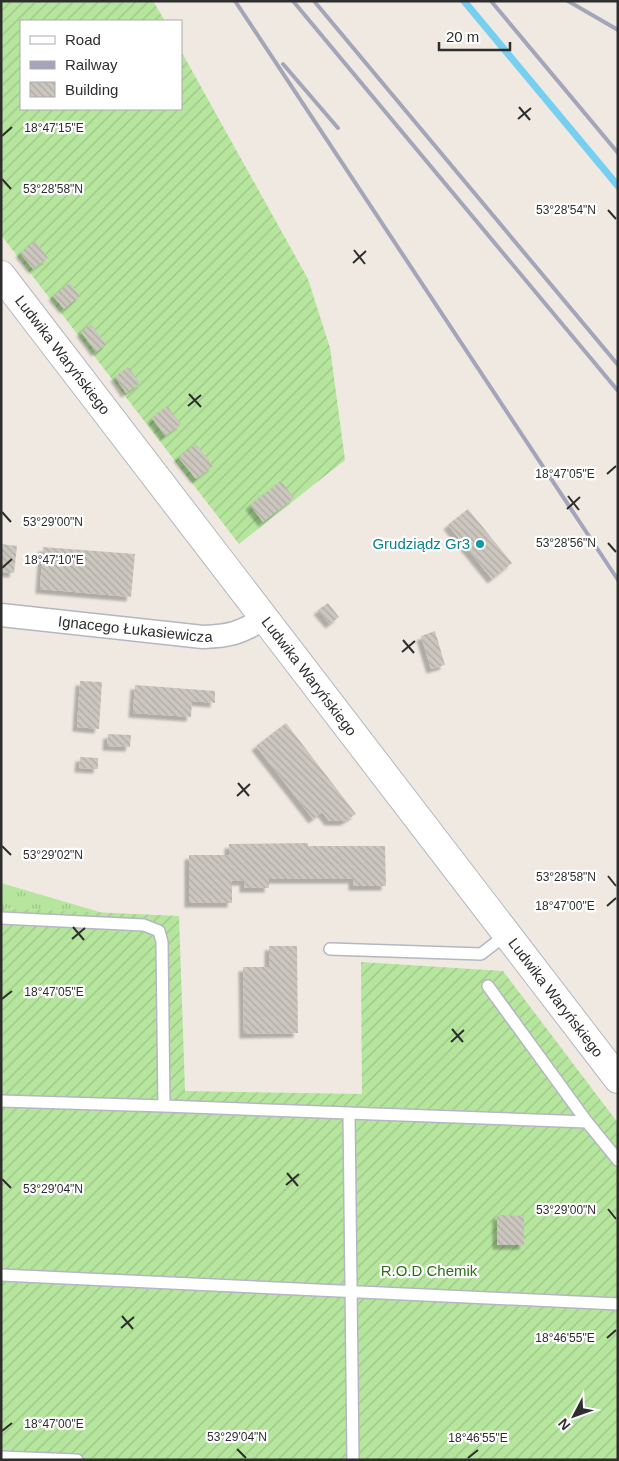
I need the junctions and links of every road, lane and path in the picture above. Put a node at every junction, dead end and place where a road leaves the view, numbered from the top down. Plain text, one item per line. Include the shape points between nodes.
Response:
1 (1, 275) edge
2 (1, 615) edge
3 (265, 618) junction
4 (1, 918) edge
5 (507, 934) junction
6 (330, 950) dead end
7 (488, 986) dead end
8 (618, 1079) edge
9 (1, 1101) edge
10 (164, 1106) junction
11 (349, 1113) junction
12 (587, 1122) junction
13 (618, 1160) edge
14 (1, 1275) edge
15 (350, 1291) junction
16 (618, 1304) edge
17 (1, 1457) edge
18 (77, 1460) edge
19 (353, 1460) edge

1 - 3 street, Ludwika Waryńskiego
2 - 3 street, Ignacego Łukasiewicza via 203,637 229,636 249,629
3 - 5 street, Ludwika Waryńskiego
4 - 10 lane via 144,925 158,931 162,942
5 - 6 lane via 481,954
5 - 8 street, Ludwika Waryńskiego
7 - 12 lane
9 - 10 lane
10 - 11 lane
11 - 12 lane
11 - 15 lane
12 - 13 lane
14 - 15 lane
15 - 16 lane
15 - 19 lane
17 - 18 lane

